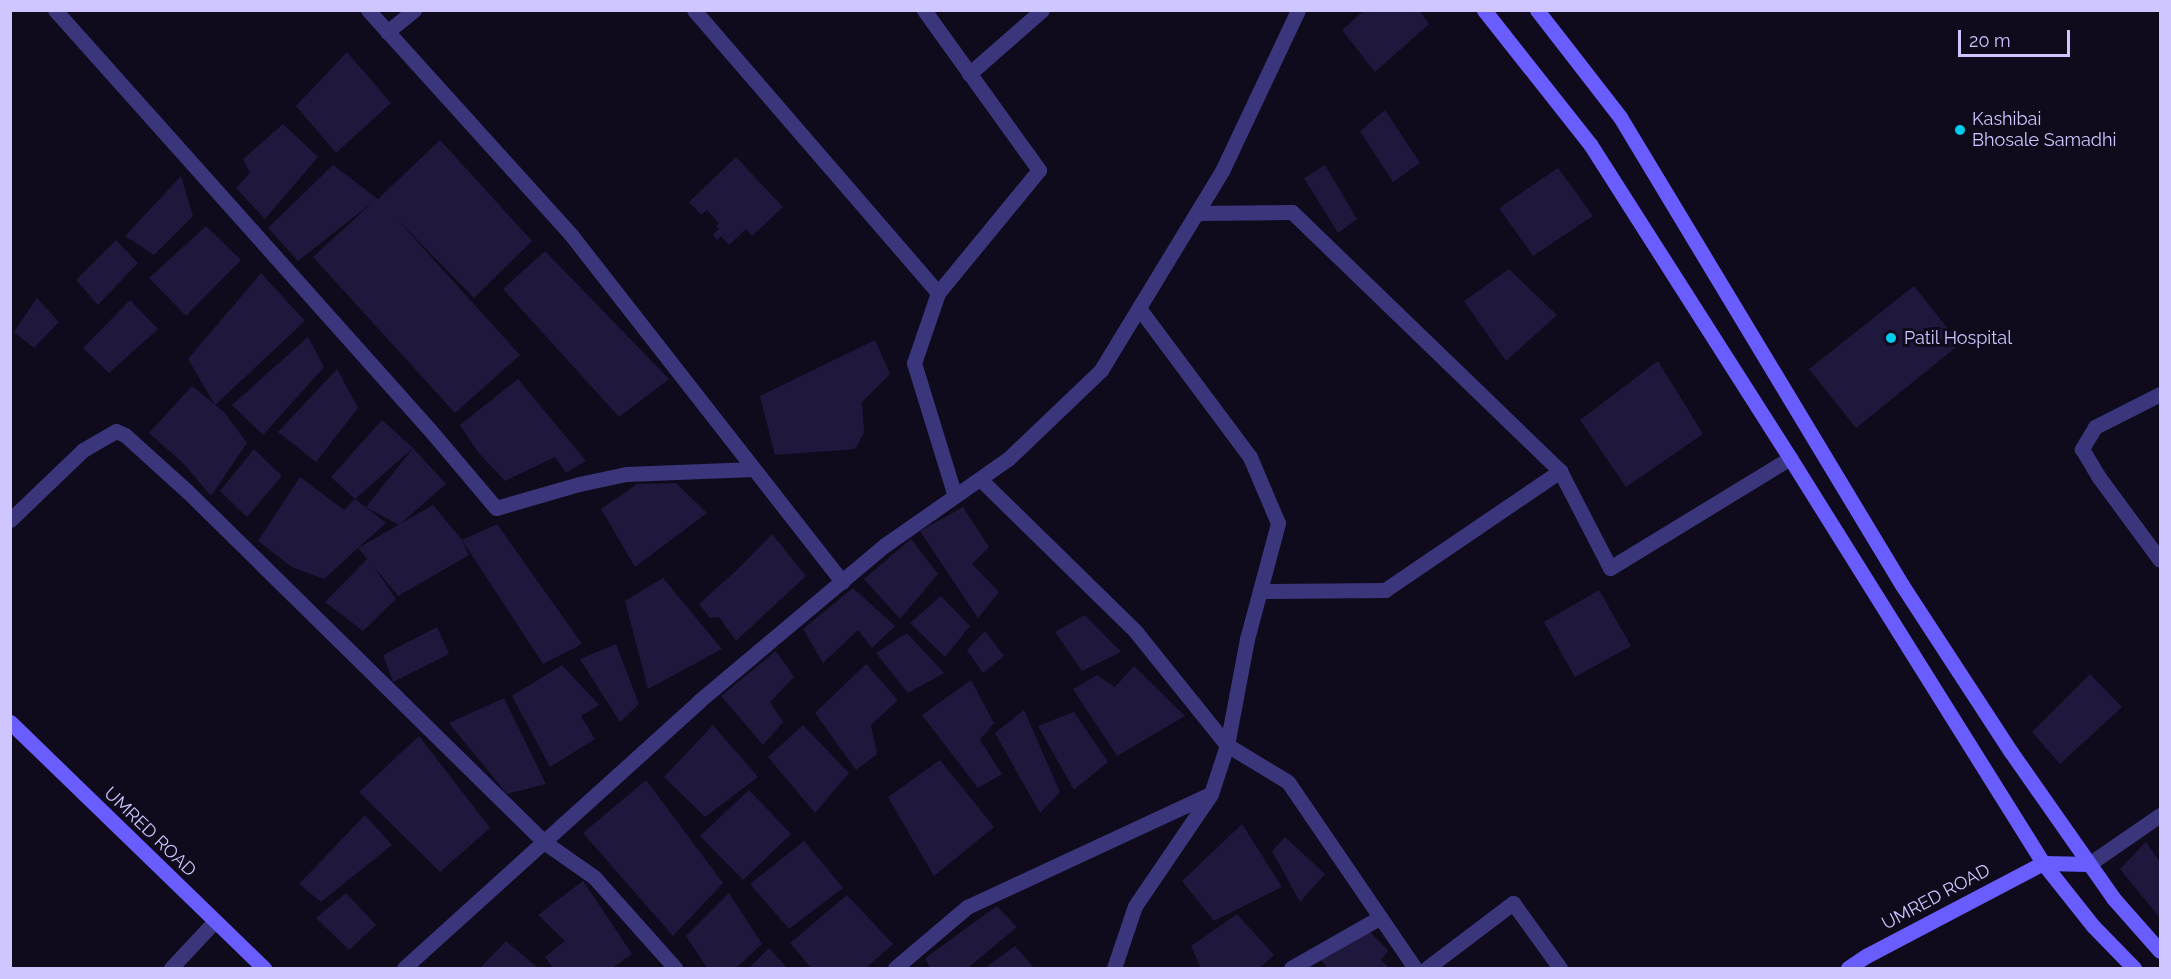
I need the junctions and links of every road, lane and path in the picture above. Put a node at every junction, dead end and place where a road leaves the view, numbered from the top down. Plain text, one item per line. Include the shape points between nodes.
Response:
1 (55, 10) edge
2 (368, 10) edge
3 (414, 10) edge
4 (694, 10) edge
5 (924, 10) edge
6 (1042, 10) edge
7 (1298, 10) edge
8 (1484, 10) edge
9 (1538, 10) edge
10 (387, 32) junction
11 (969, 74) junction
12 (1197, 213) junction
13 (938, 293) junction
14 (1139, 308) junction
15 (2160, 394) edge
16 (1790, 458) junction
17 (754, 469) junction
18 (1560, 471) junction
19 (980, 478) junction
20 (955, 496) junction
21 (10, 520) edge
22 (2160, 560) edge
23 (842, 582) junction
24 (1260, 591) junction
25 (10, 722) edge
26 (1227, 745) junction
27 (1210, 794) junction
28 (2160, 815) edge
29 (544, 842) junction
30 (2043, 863) junction
31 (2089, 864) junction
32 (1379, 918) junction
33 (214, 922) junction
34 (2160, 951) edge
35 (171, 969) edge
36 (264, 969) edge
37 (404, 969) edge
38 (675, 969) edge
39 (895, 969) edge
40 (1114, 969) edge
41 (1292, 969) edge
42 (1415, 969) edge
43 (1427, 969) edge
44 (1560, 969) edge
45 (1848, 969) edge
46 (2134, 969) edge

1 - 17 street via 496,508 626,474
2 - 10 street
3 - 10 street
4 - 13 street
5 - 11 street
6 - 11 street
7 - 12 street via 1222,171
8 - 16 main road via 1590,144
9 - 31 main road via 1620,117 1902,585
10 - 17 street via 572,236
11 - 13 street via 1039,170
12 - 14 street
12 - 18 street via 1292,212
13 - 20 street via 914,363
14 - 19 street via 1101,370 1008,459
14 - 24 street via 1250,457 1278,523
15 - 22 street via 2095,427 2082,449
16 - 18 street via 1610,568
16 - 30 main road
17 - 23 street
18 - 24 street via 1385,590
19 - 20 street
19 - 26 street via 1136,632
20 - 23 street via 885,545
21 - 29 street via 83,450 116,431 125,435 188,491
23 - 29 street via 699,701
24 - 26 street via 1246,639
25 - 33 main road, UMRED ROAD
26 - 27 street
26 - 32 street via 1288,782
27 - 39 street via 967,907
27 - 40 street via 1135,906
28 - 31 street
29 - 37 street
29 - 38 street via 594,877
30 - 31 main road
30 - 45 main road, UMRED ROAD
30 - 46 main road via 2093,926
31 - 34 main road
32 - 41 street
32 - 42 street
33 - 35 street
33 - 36 main road, UMRED ROAD
43 - 44 street via 1513,903

